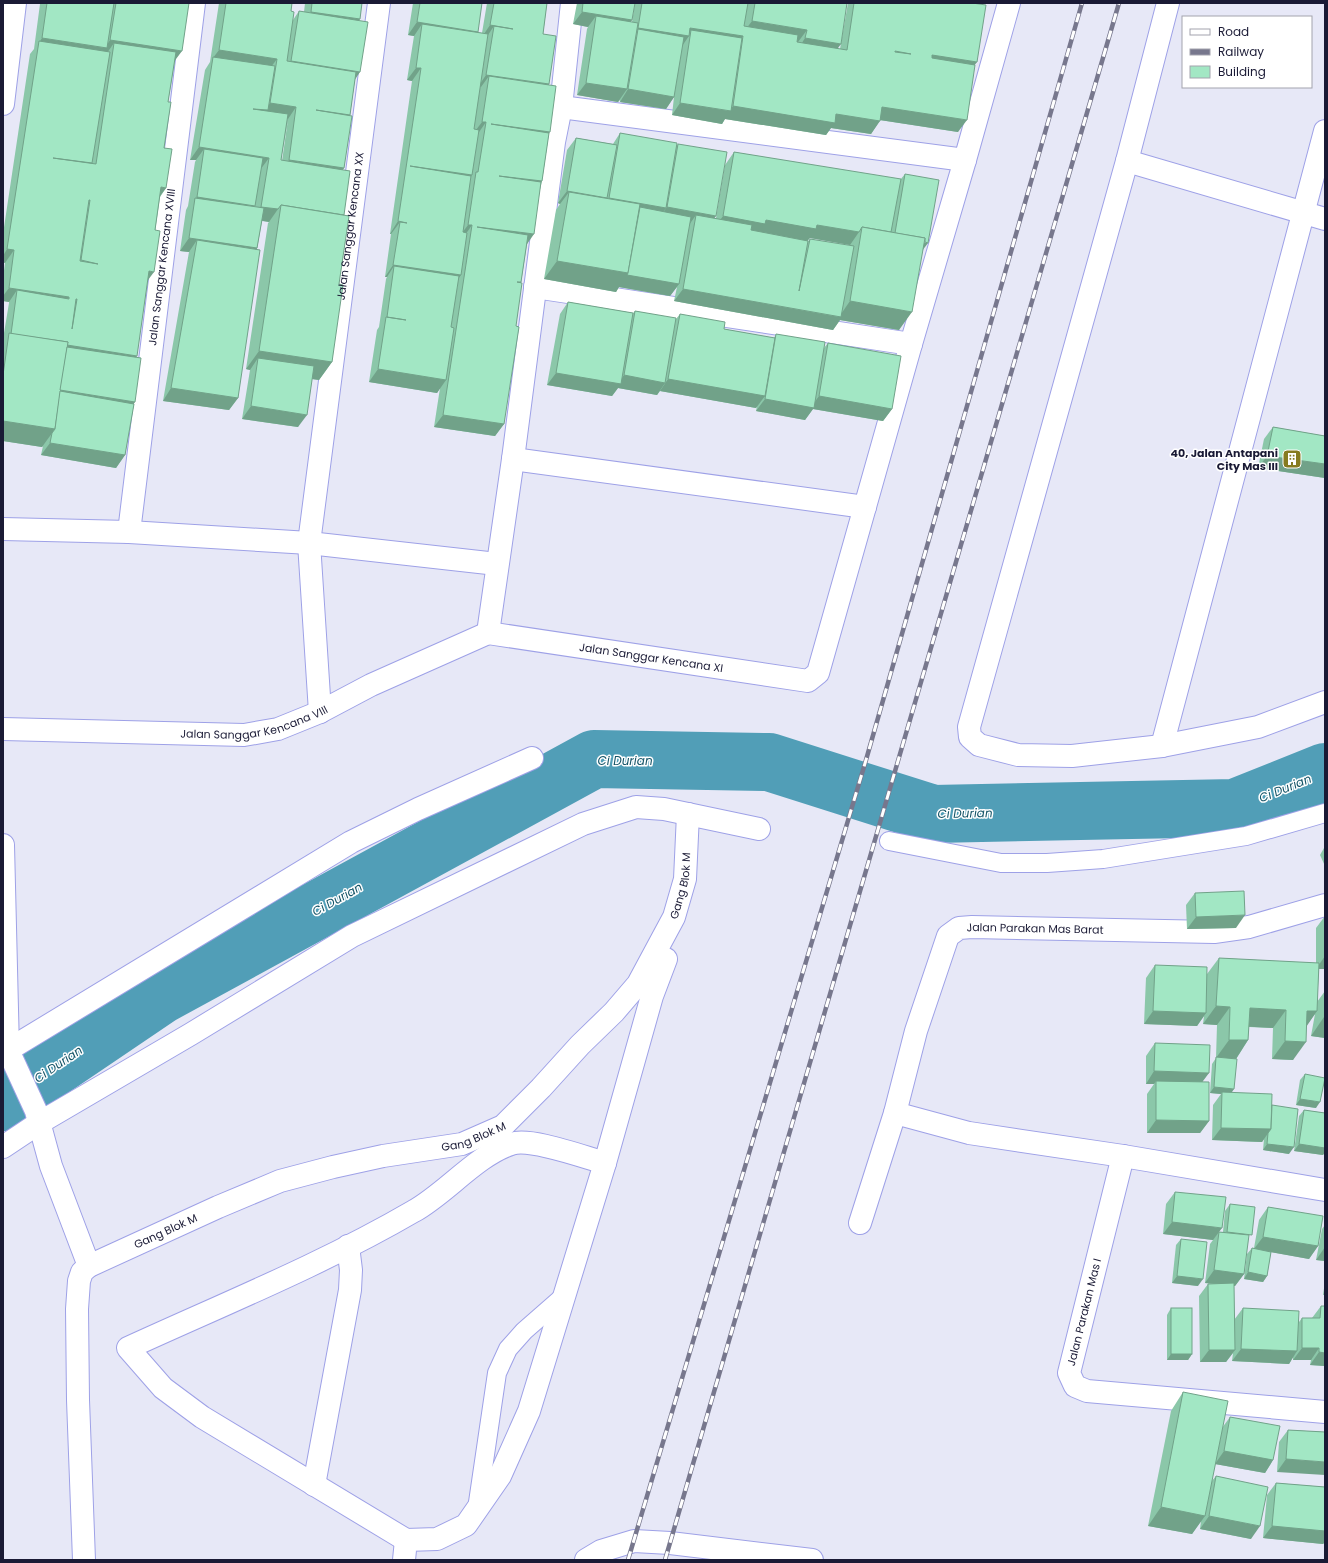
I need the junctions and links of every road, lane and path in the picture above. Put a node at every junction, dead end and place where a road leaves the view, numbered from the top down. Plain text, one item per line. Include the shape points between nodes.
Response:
1 (15, 3) edge
2 (194, 3) edge
3 (379, 3) edge
4 (572, 3) edge
5 (1009, 3) edge
6 (1168, 3) edge
7 (3, 104) edge
8 (561, 107) junction
9 (1325, 131) edge
10 (965, 160) junction
11 (1127, 161) junction
12 (1303, 214) junction
13 (1325, 219) edge
14 (535, 286) junction
15 (911, 344) junction
16 (513, 459) junction
17 (865, 507) junction
18 (3, 529) edge
19 (129, 532) junction
20 (309, 544) junction
21 (497, 564) junction
22 (488, 633) junction
23 (1325, 702) edge
24 (320, 712) junction
25 (3, 729) edge
26 (1162, 746) junction
27 (532, 758) dead end
28 (1325, 813) edge
29 (688, 814) junction
30 (759, 829) dead end
31 (889, 841) dead end
32 (3, 845) edge
33 (1325, 905) edge
34 (666, 959) dead end
35 (7, 1054) edge
36 (895, 1113) junction
37 (38, 1117) junction
38 (3, 1147) edge
39 (1123, 1156) junction
40 (604, 1163) junction
41 (1325, 1190) edge
42 (860, 1224) dead end
43 (348, 1246) junction
44 (89, 1266) junction
45 (564, 1296) junction
46 (1325, 1412) edge
47 (314, 1484) junction
48 (477, 1510) junction
49 (405, 1550) edge
50 (764, 1557) edge
51 (84, 1560) edge
52 (586, 1560) edge
53 (812, 1560) edge

1 - 7 street
2 - 19 street, Jalan Sanggar Kencana XVIII
3 - 20 street, Jalan Sanggar Kencana XX
4 - 8 street
5 - 10 street
6 - 11 street
8 - 10 street
8 - 14 street
9 - 12 street
10 - 15 street
11 - 12 street
11 - 26 street via 968,727 970,737 979,745 1018,755 1072,756
12 - 13 street
12 - 26 street
14 - 15 street
14 - 16 street
15 - 17 street
16 - 17 street
16 - 21 street
17 - 22 street, Jalan Sanggar Kencana XI via 818,673 808,681
18 - 19 street
19 - 20 street
20 - 21 street
20 - 24 street, Jalan Sanggar Kencana XX
21 - 22 street
22 - 24 street, Jalan Sanggar Kencana VIII via 371,685
23 - 26 street via 1258,727
24 - 25 street, Jalan Sanggar Kencana VIII via 278,729 244,735
27 - 35 street via 351,842
28 - 31 lane via 1246,836 1103,859 1047,864 1001,863
29 - 30 street
29 - 37 street via 636,807 583,824 352,936 191,1034
29 - 44 street, Gang Blok M via 685,879 674,918 638,984 503,1126 462,1144 383,1156 280,1181
32 - 35 street
33 - 36 street, Jalan Parakan Mas Barat via 1249,927 1214,932 959,928 948,936 916,1031
34 - 40 street via 652,996
35 - 37 street
36 - 39 street via 970,1133
36 - 42 street, Jalan Parakan Mas Barat
37 - 38 street
37 - 44 street via 51,1166
39 - 41 street
39 - 46 street, Jalan Parakan Mas I via 1068,1373 1075,1386 1087,1391
40 - 43 street via 532,1143 512,1143 495,1152 416,1210
40 - 45 street
43 - 47 street via 350,1290
43 - 47 street via 128,1348 163,1388 202,1417
44 - 51 street via 82,1272 79,1281 77,1309
45 - 48 street via 529,1411 500,1476
45 - 48 lane via 524,1331 508,1349 497,1373
47 - 49 street
48 - 49 street via 466,1525
50 - 52 street via 670,1543 634,1541 600,1551
50 - 53 street

